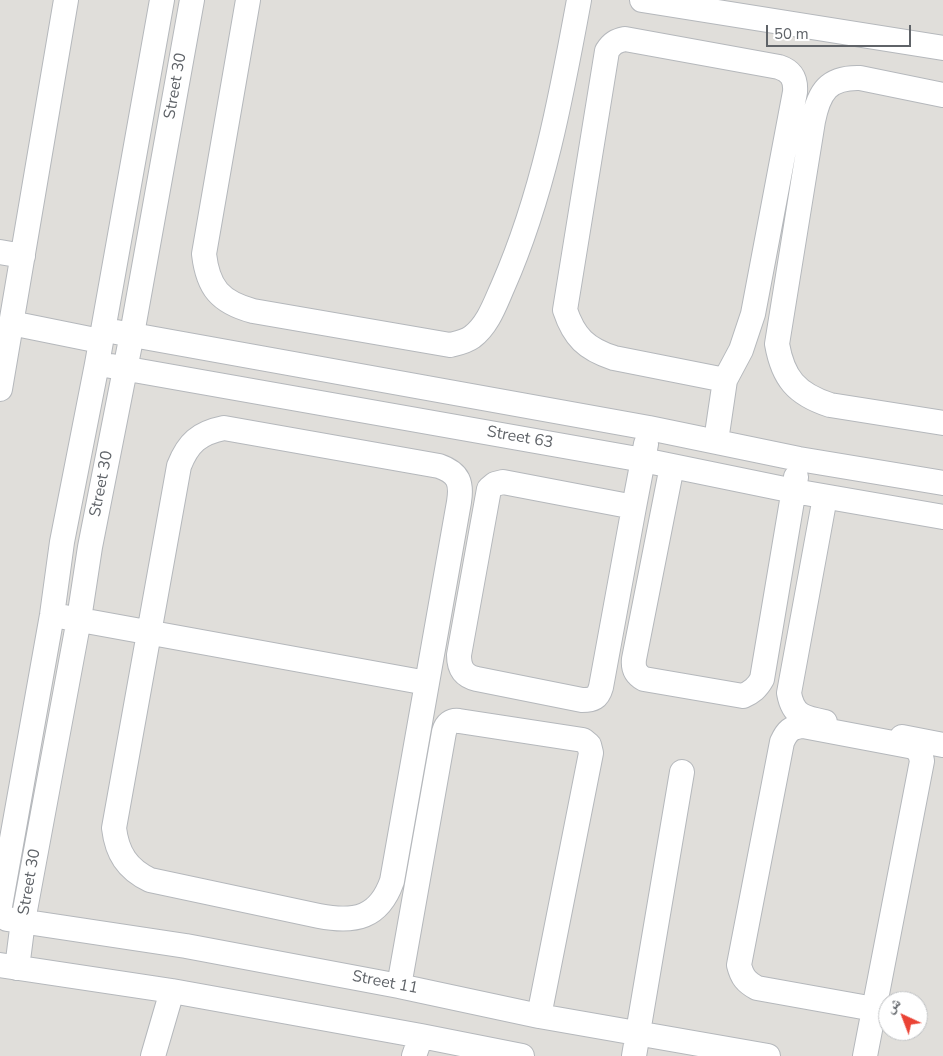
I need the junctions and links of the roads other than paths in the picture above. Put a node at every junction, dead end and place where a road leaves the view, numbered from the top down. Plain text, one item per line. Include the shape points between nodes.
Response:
1 (66, 0) edge
2 (162, 0) edge
3 (192, 0) edge
4 (248, 0) edge
5 (579, 0) edge
6 (642, 0) edge
7 (943, 48) edge
8 (943, 94) edge
9 (11, 254) edge
10 (11, 323) junction
11 (132, 334) junction
12 (100, 345) junction
13 (125, 367) junction
14 (725, 380) junction
15 (0, 389) edge
16 (943, 423) edge
17 (649, 428) junction
18 (716, 441) junction
19 (799, 459) junction
20 (643, 460) junction
21 (672, 466) junction
22 (943, 483) edge
23 (794, 491) junction
24 (825, 497) junction
25 (634, 507) junction
26 (943, 516) edge
27 (52, 615) junction
28 (79, 619) junction
29 (149, 633) junction
30 (427, 683) junction
31 (943, 745) edge
32 (682, 772) dead end
33 (0, 906) edge
34 (12, 920) edge
35 (9, 967) edge
36 (399, 986) junction
37 (172, 991) junction
38 (874, 1009) junction
39 (539, 1016) junction
40 (639, 1032) junction
41 (418, 1046) edge
42 (153, 1056) edge
43 (522, 1056) edge
44 (634, 1056) edge
45 (768, 1056) edge
46 (865, 1056) edge

1 - 9 street
2 - 12 street, Street 30
3 - 11 street, Street 30
4 - 5 street via 204,254 212,286 237,307 253,312 450,344 472,337 488,319 519,249 539,187 561,97
6 - 7 street
8 - 16 street via 860,78 833,82 822,92 813,121 777,344 787,377 813,400
9 - 10 street
10 - 12 street
10 - 15 street
11 - 12 street, Street 63
11 - 13 street, Street 30
11 - 17 street, Street 63
12 - 13 street, Street 63
12 - 27 street, Street 30 via 62,542
13 - 20 street, Street 63
13 - 28 street, Street 30
14 - 14 street via 741,350 753,314 795,92 794,79 780,67 618,40 607,51 565,310 577,336 600,353
14 - 18 street
17 - 18 street, Street 63
17 - 20 street
18 - 19 street, Street 63
19 - 22 street, Street 63
19 - 23 street
20 - 21 street, Street 63
20 - 25 street
21 - 23 street, Street 63
21 - 23 street via 634,659 636,673 644,679 743,696 758,687 764,671
23 - 24 street, Street 63
24 - 26 street, Street 63
24 - 31 street via 789,693 791,703 795,711 812,720
25 - 25 street via 513,483 503,482 489,489 459,656 462,672 469,678 582,700 595,698 599,694
27 - 28 street
27 - 33 street, Street 30
28 - 29 street
28 - 34 street, Street 30
29 - 30 street
29 - 30 street via 179,466 184,454 200,436 224,428 430,464 451,470 461,492
29 - 30 street via 114,828 120,854 128,866 150,880 319,916 347,920 359,917 371,912 388,892
32 - 40 street
34 - 35 street, Street 30
34 - 36 street, Street 11 via 186,946
35 - 37 street
36 - 39 street, Street 11
36 - 39 street via 447,724 459,721 583,740 591,753
37 - 41 street
37 - 42 street
38 - 38 street via 921,770 920,753 905,745 804,726 794,727 782,742 739,965 748,983 757,988
38 - 46 street
39 - 40 street, Street 11
40 - 44 street
40 - 45 street, Street 11
41 - 43 street

